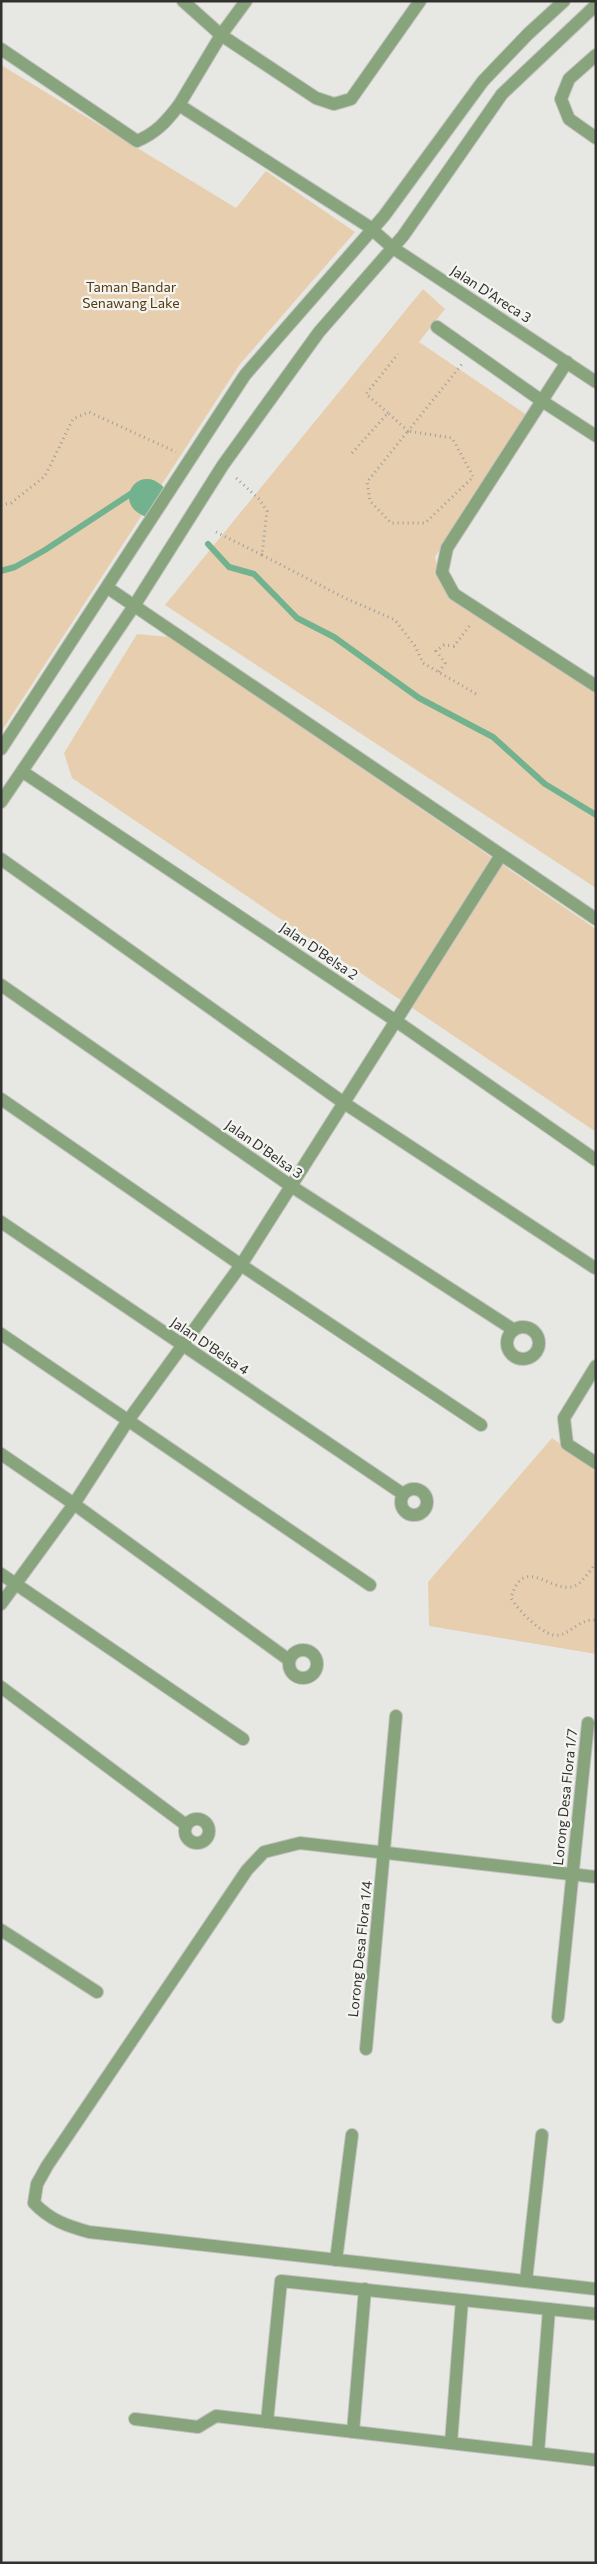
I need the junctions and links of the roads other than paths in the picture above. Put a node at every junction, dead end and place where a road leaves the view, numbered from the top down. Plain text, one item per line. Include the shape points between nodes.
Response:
1 (184, 1) edge
2 (246, 1) edge
3 (420, 1) edge
4 (564, 1) edge
5 (596, 5) edge
6 (221, 35) junction
7 (1, 49) edge
8 (596, 55) edge
9 (178, 105) junction
10 (596, 138) edge
11 (372, 229) junction
12 (393, 248) junction
13 (437, 327) dead end
14 (567, 362) junction
15 (596, 382) edge
16 (542, 402) junction
17 (596, 436) edge
18 (108, 588) junction
19 (134, 606) junction
20 (596, 686) edge
21 (1, 749) edge
22 (23, 772) junction
23 (1, 802) edge
24 (501, 855) junction
25 (1, 859) edge
26 (596, 919) edge
27 (1, 985) edge
28 (396, 1021) junction
29 (1, 1099) edge
30 (344, 1103) junction
31 (596, 1160) edge
32 (291, 1186) junction
33 (1, 1222) edge
34 (241, 1265) junction
35 (595, 1268) edge
36 (514, 1330) dead end
37 (1, 1334) edge
38 (182, 1345) junction
39 (596, 1366) edge
40 (127, 1422) junction
41 (481, 1425) dead end
42 (1, 1454) edge
43 (596, 1463) edge
44 (402, 1494) dead end
45 (74, 1504) junction
46 (1, 1574) edge
47 (16, 1584) junction
48 (370, 1585) dead end
49 (1, 1604) edge
50 (289, 1660) dead end
51 (1, 1687) edge
52 (396, 1716) dead end
53 (588, 1723) dead end
54 (243, 1739) dead end
55 (186, 1825) dead end
56 (385, 1852) junction
57 (571, 1874) junction
58 (596, 1877) edge
59 (1, 1930) edge
60 (97, 1992) dead end
61 (558, 2017) dead end
62 (366, 2048) dead end
63 (352, 2135) dead end
64 (542, 2135) dead end
65 (336, 2260) junction
66 (526, 2281) junction
67 (365, 2289) junction
68 (596, 2289) edge
69 (462, 2300) junction
70 (549, 2309) junction
71 (596, 2314) edge
72 (135, 2419) dead end
73 (266, 2422) junction
74 (353, 2432) junction
75 (452, 2443) junction
76 (538, 2453) junction
77 (596, 2460) edge

1 - 6 street
2 - 6 street
3 - 6 street via 351,100 334,104 316,98
4 - 11 street via 483,81
5 - 12 street via 502,94
6 - 9 street
7 - 9 street via 137,141 159,128
8 - 10 street via 569,79 561,98 569,119
9 - 11 street, Jalan D'Areca 3
11 - 12 street, Jalan D'Areca 3
11 - 18 street via 245,375
12 - 14 street, Jalan D'Areca 3
12 - 19 street via 319,332 223,465
13 - 16 street
14 - 15 street, Jalan D'Areca 3
14 - 16 street
16 - 17 street
16 - 20 street via 447,548 442,572 454,594
18 - 19 street
18 - 21 street
19 - 22 street via 88,670
19 - 24 street
22 - 23 street
22 - 28 street, Jalan D'Belsa 2
24 - 26 street
24 - 28 street
25 - 30 street
27 - 32 street, Jalan D'Belsa 3
28 - 30 street
28 - 31 street, Jalan D'Belsa 2
29 - 34 street
30 - 32 street
30 - 35 street
32 - 34 street
32 - 36 street, Jalan D'Belsa 3
33 - 38 street, Jalan D'Belsa 4
34 - 38 street
34 - 41 street
37 - 40 street
38 - 40 street
38 - 44 street, Jalan D'Belsa 4
39 - 43 street via 564,1418 567,1444
40 - 45 street
40 - 48 street
42 - 45 street
45 - 47 street
45 - 50 street
46 - 47 street
47 - 49 street
47 - 54 street
51 - 55 street
52 - 56 street, Lorong Desa Flora 1/4
53 - 57 street, Lorong Desa Flora 1/7
56 - 57 street
56 - 62 street, Lorong Desa Flora 1/4
56 - 65 street via 300,1843 264,1852 241,1878 47,2166 37,2184 34,2202 62,2225 89,2232
57 - 58 street
57 - 61 street, Lorong Desa Flora 1/7
59 - 60 street
63 - 65 street
64 - 66 street
65 - 66 street
66 - 68 street
67 - 69 street
67 - 73 street via 281,2281
67 - 74 street
69 - 70 street
69 - 75 street
70 - 71 street
70 - 76 street
72 - 73 street via 198,2427 216,2416
73 - 74 street
74 - 75 street
75 - 76 street
76 - 77 street

